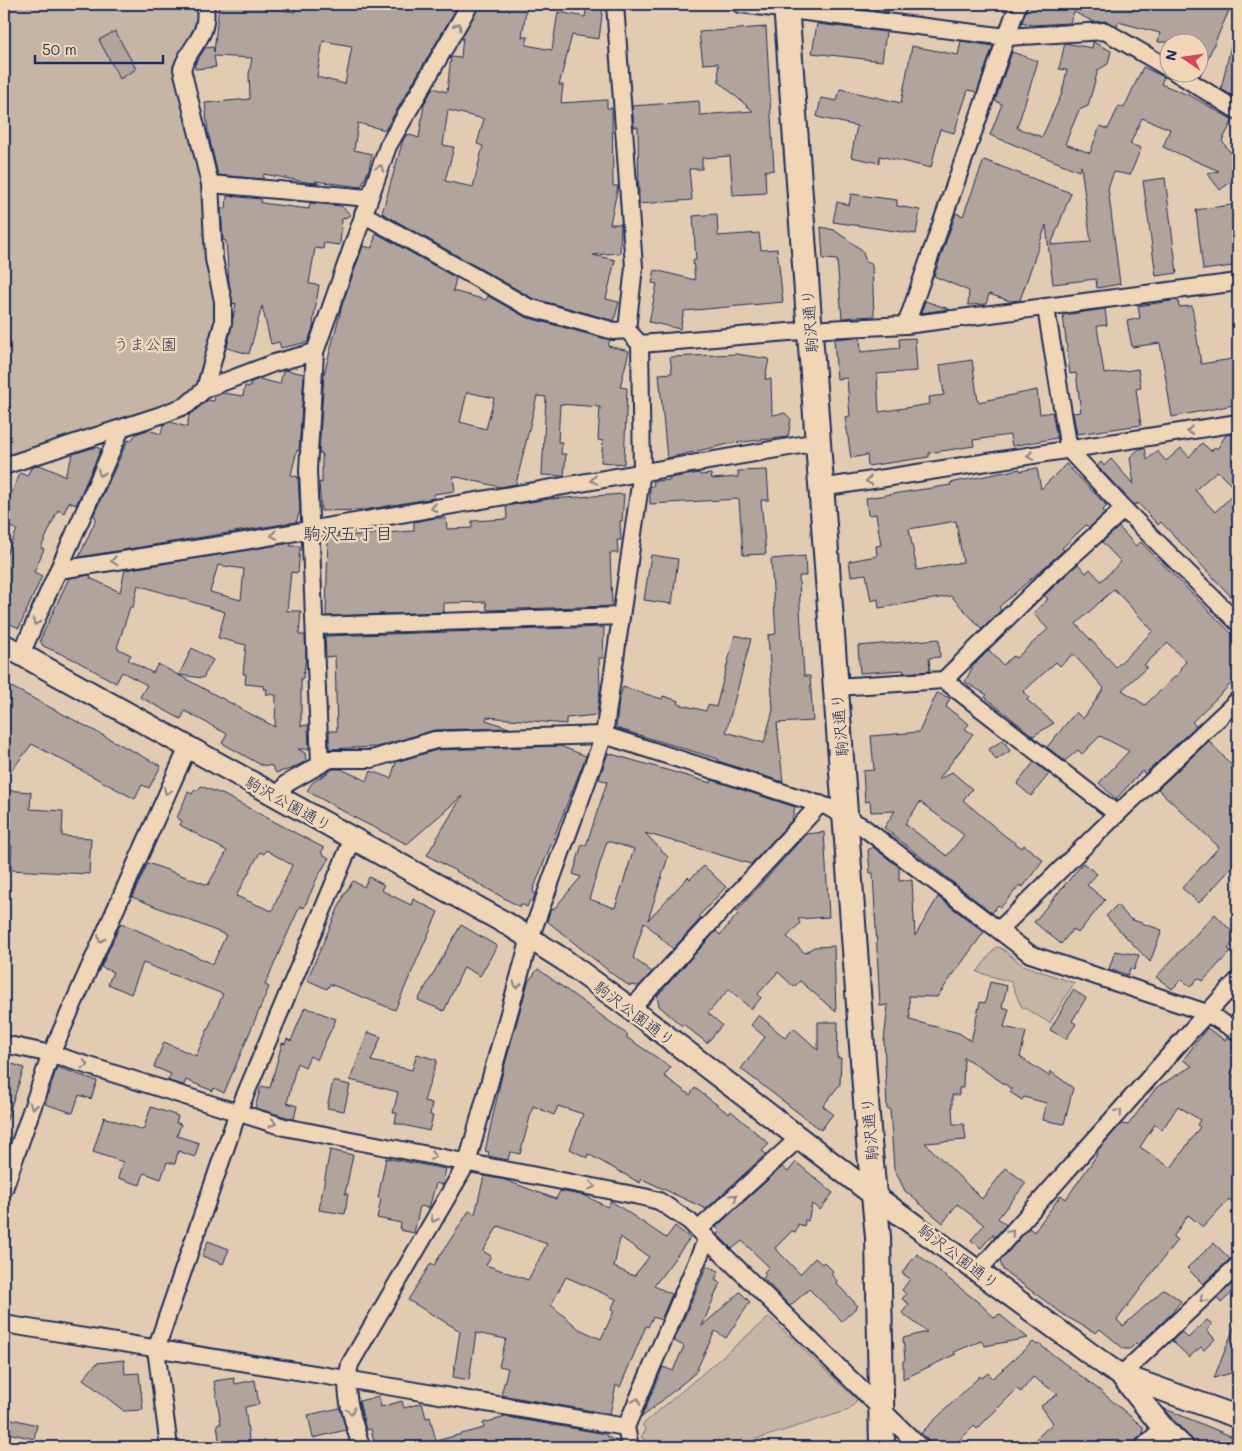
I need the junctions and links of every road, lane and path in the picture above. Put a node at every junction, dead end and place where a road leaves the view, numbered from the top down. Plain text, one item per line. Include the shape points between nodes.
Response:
1 (204, 4) edge
2 (470, 4) edge
3 (616, 4) edge
4 (740, 4) edge
5 (1018, 4) edge
6 (786, 7) edge
7 (1007, 37) junction
8 (1160, 63) edge
9 (1192, 82) edge
10 (1238, 110) edge
11 (210, 184) junction
12 (369, 198) junction
13 (363, 214) junction
14 (1238, 282) edge
15 (1046, 308) junction
16 (906, 326) junction
17 (627, 330) junction
18 (810, 330) junction
19 (640, 344) junction
20 (315, 352) junction
21 (205, 389) junction
22 (1238, 423) edge
23 (121, 428) junction
24 (818, 442) junction
25 (1069, 450) junction
26 (4, 466) edge
27 (642, 471) junction
28 (822, 488) junction
29 (1124, 509) junction
30 (310, 528) junction
31 (59, 570) junction
32 (621, 616) junction
33 (1238, 623) edge
34 (315, 626) junction
35 (12, 650) edge
36 (944, 680) junction
37 (836, 687) junction
38 (1238, 700) edge
39 (604, 735) junction
40 (188, 747) junction
41 (320, 764) junction
42 (279, 797) junction
43 (820, 804) junction
44 (1117, 814) junction
45 (847, 818) junction
46 (353, 838) junction
47 (999, 930) junction
48 (530, 938) junction
49 (1238, 980) edge
50 (631, 1009) junction
51 (1207, 1012) junction
52 (1238, 1032) edge
53 (4, 1044) edge
54 (50, 1054) junction
55 (238, 1112) junction
56 (799, 1138) junction
57 (467, 1163) junction
58 (4, 1190) edge
59 (875, 1196) junction
60 (702, 1234) junction
61 (1238, 1265) edge
62 (979, 1270) junction
63 (4, 1324) edge
64 (156, 1349) junction
65 (1121, 1375) junction
66 (346, 1379) junction
67 (881, 1410) junction
68 (1238, 1417) edge
69 (626, 1427) junction
70 (1162, 1428) junction
71 (169, 1447) edge
72 (361, 1447) edge
73 (630, 1447) edge
74 (882, 1447) edge
75 (920, 1447) edge
76 (1143, 1447) edge
77 (1183, 1447) edge

1 - 11 street via 207,21 182,69
12 -> 2 street via 390,143
3 - 17 street via 634,267
4 - 6 street
5 - 7 street
6 - 7 street
6 - 18 main road, 駒沢通り
7 - 8 street via 1105,31
7 - 16 street
9 - 10 street
11 - 12 street
11 - 21 street via 214,259 224,301 223,323
12 - 13 street
13 - 17 street via 528,307 614,331
13 - 20 street
14 - 15 street
15 - 16 street
15 - 25 street
16 - 18 street
17 - 19 street
18 - 19 street
18 - 24 main road, 駒沢通り
19 - 27 street
20 - 21 street via 282,360
20 - 30 street via 308,470
21 - 23 street via 187,405
22 -> 25 street
23 - 26 street
23 -> 31 street
24 - 27 street
24 - 28 main road, 駒沢通り
25 -> 28 street
25 - 29 street
27 -> 30 street
27 - 32 street
28 - 37 main road, 駒沢通り
29 - 33 street
29 - 36 street
30 -> 31 street
30 - 34 street
31 -> 35 street
32 - 34 street
32 - 39 street
34 - 41 street
35 - 40 street, 駒沢公園通り
36 - 37 street
36 - 44 street
37 - 45 main road, 駒沢通り
38 - 44 street
39 - 41 street via 435,740 372,759 330,760
39 - 43 street
39 - 48 street
40 - 42 street, 駒沢公園通り
40 -> 54 street
41 - 42 street via 286,784
42 - 46 street, 駒沢公園通り
43 - 45 street
43 - 50 street
44 - 47 street
45 - 47 street
45 - 59 main road, 駒沢通り
46 - 48 street, 駒沢公園通り
46 - 55 street
47 - 51 street via 1030,954
48 - 50 street, 駒沢公園通り
48 -> 57 street
49 - 51 street
50 - 56 street, 駒沢公園通り
51 - 52 street
62 -> 51 street
53 - 54 street
54 -> 55 street
54 -> 58 street
55 -> 57 street via 284,1127
55 - 64 street
56 - 59 street, 駒沢公園通り
60 -> 56 street
57 -> 60 street via 644,1196 659,1201
57 -> 66 street via 350,1364
59 - 62 street, 駒沢公園通り
59 - 67 main road, 駒沢通り
60 - 67 street
69 -> 60 street
61 -> 65 street
62 - 65 street, 駒沢公園通り via 1037,1316
63 - 64 street
64 - 66 street
64 - 71 street
65 - 68 street, 駒沢公園通り
65 - 70 street
66 - 69 street
66 -> 72 street via 346,1391
67 - 74 main road, 駒沢通り
67 - 75 street
69 - 73 street
70 - 76 street
70 - 77 street

